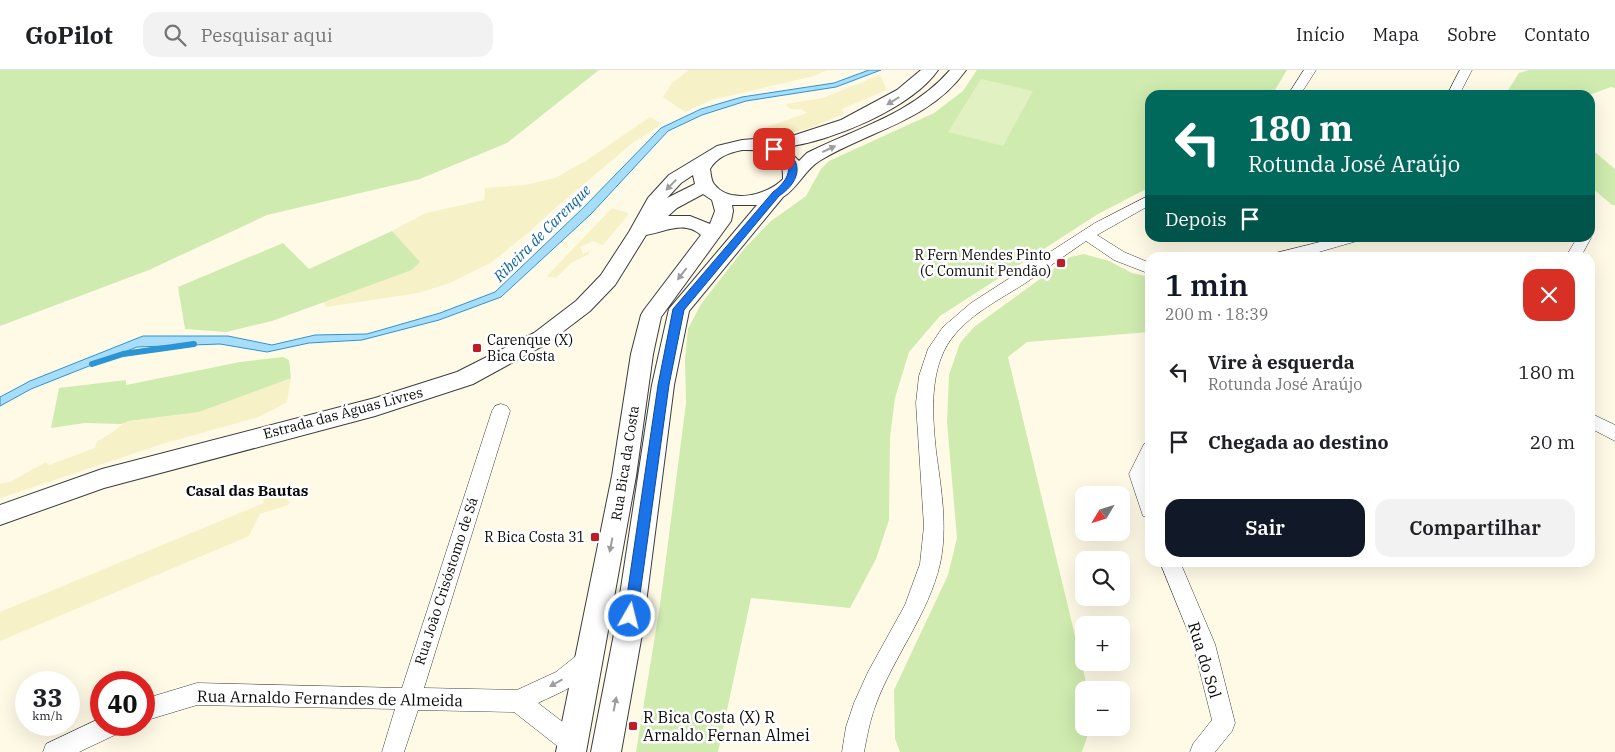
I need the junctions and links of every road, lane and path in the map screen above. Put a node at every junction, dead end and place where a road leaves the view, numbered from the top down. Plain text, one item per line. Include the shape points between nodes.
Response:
1 (930, 70) edge
2 (958, 70) edge
3 (1310, 70) edge
4 (1466, 70) edge
5 (1297, 90) edge
6 (1456, 90) edge
7 (748, 144) junction
8 (710, 156) junction
9 (784, 187) junction
10 (712, 191) junction
11 (1145, 202) edge
12 (638, 233) junction
13 (712, 235) junction
14 (1087, 235) junction
15 (1337, 242) edge
16 (1300, 252) edge
17 (1145, 267) edge
18 (501, 411) dead end
19 (1595, 423) edge
20 (1615, 434) edge
21 (1145, 459) edge
22 (1145, 495) edge
23 (0, 515) edge
24 (1172, 567) edge
25 (589, 659) junction
26 (408, 699) junction
27 (518, 701) junction
28 (155, 707) edge
29 (90, 735) edge
30 (572, 748) edge
31 (54, 752) edge
32 (393, 752) edge
33 (606, 752) edge
34 (853, 752) edge
35 (1200, 752) edge

1 -> 7 street via 904,94 852,120 797,140
9 -> 2 street via 813,157 918,108 942,90
3 - 5 street
4 - 6 street
7 - 8 street via 727,148
7 - 9 street via 768,147 784,154 791,162 793,170
8 - 10 street via 700,171 701,179
8 -> 12 street via 675,179 654,202
9 - 10 street via 763,199 748,201 733,200
33 -> 9 street, Rua Bica da Costa via 628,634 663,385 679,309
10 - 12 street via 671,204
10 - 13 street, Rua Bica da Costa via 724,211 722,221
11 - 14 street
12 - 13 street via 676,220 705,227
12 - 23 street, Estrada das Águas Livres via 608,280 583,306 541,338 465,378 376,407 102,479
13 -> 25 street, Rua Bica da Costa via 651,315
14 - 17 street via 1119,256
14 - 34 street via 960,319 941,341 930,362 925,416 933,547 915,604 859,715
15 - 16 street
18 - 26 street, Rua João Crisóstomo de Sá
19 - 20 street
21 - 22 street via 1138,474
24 - 35 street, Rua do Sol via 1204,644 1224,723
25 -> 27 street, Rua Arnaldo Fernandes de Almeida via 564,679
25 - 30 street, Rua Bica da Costa
26 - 27 street, Rua Arnaldo Fernandes de Almeida
26 - 28 street, Rua Arnaldo Fernandes de Almeida via 197,694
26 - 32 street, Rua João Crisóstomo de Sá
27 - 30 street
29 - 31 street

